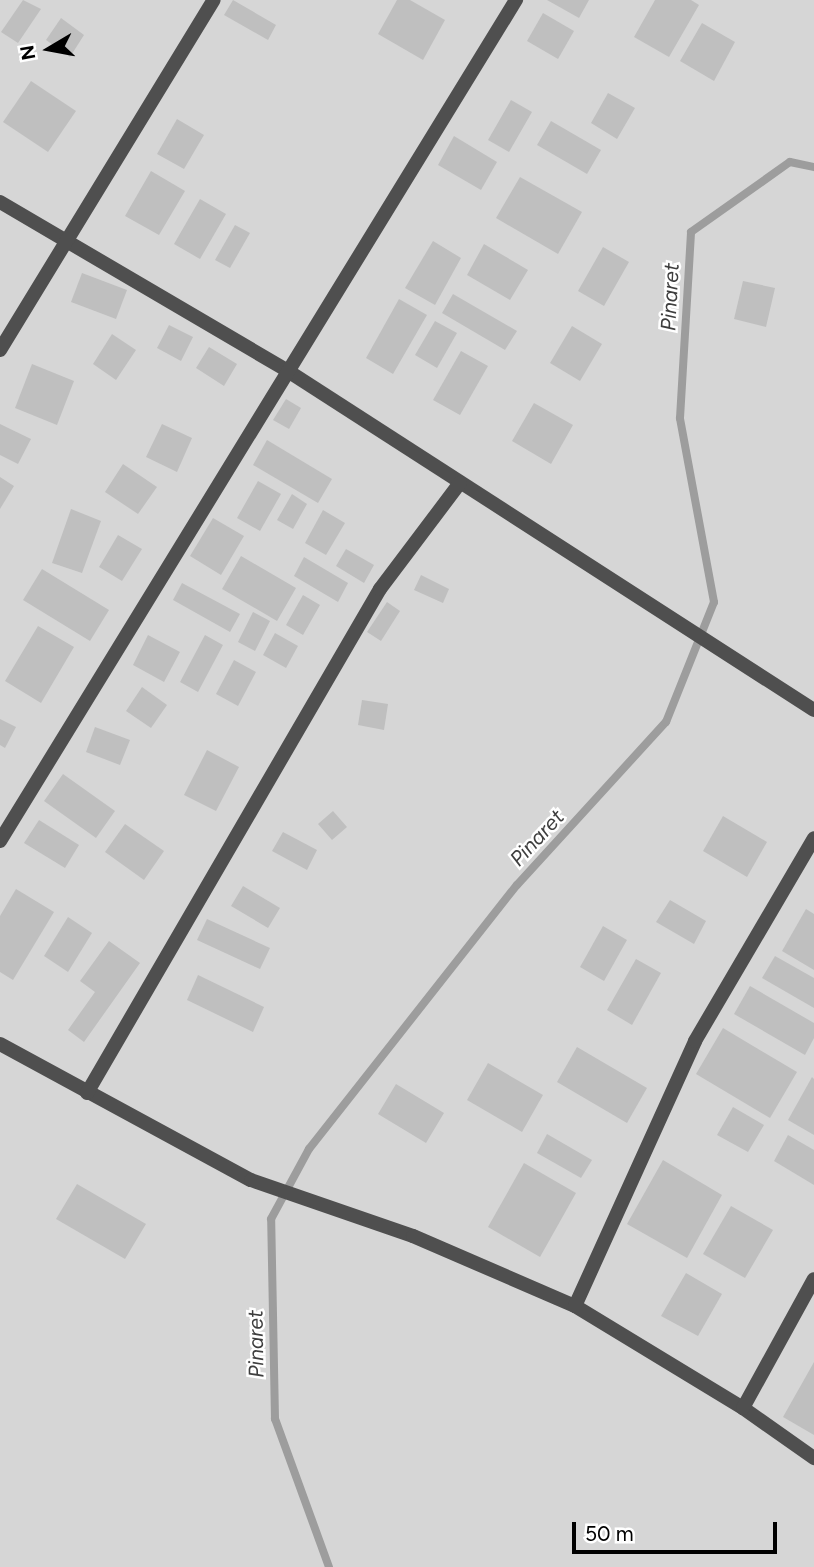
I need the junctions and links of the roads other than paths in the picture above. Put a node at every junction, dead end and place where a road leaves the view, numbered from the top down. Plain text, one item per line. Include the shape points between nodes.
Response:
1 (214, 0) edge
2 (516, 0) edge
3 (0, 202) edge
4 (66, 244) junction
5 (0, 350) edge
6 (291, 373) junction
7 (460, 483) junction
8 (814, 710) edge
9 (814, 838) edge
10 (0, 841) edge
11 (0, 1044) edge
12 (86, 1093) junction
13 (814, 1279) edge
14 (575, 1306) junction
15 (743, 1408) junction
16 (814, 1458) edge

1 - 4 street
2 - 6 street
3 - 4 street
4 - 5 street
4 - 6 street
6 - 7 street
6 - 10 street
7 - 8 street
7 - 12 street via 380,589
9 - 14 street via 695,1041
11 - 12 street
12 - 14 street via 251,1180 426,1241
13 - 15 street
14 - 15 street
15 - 16 street

